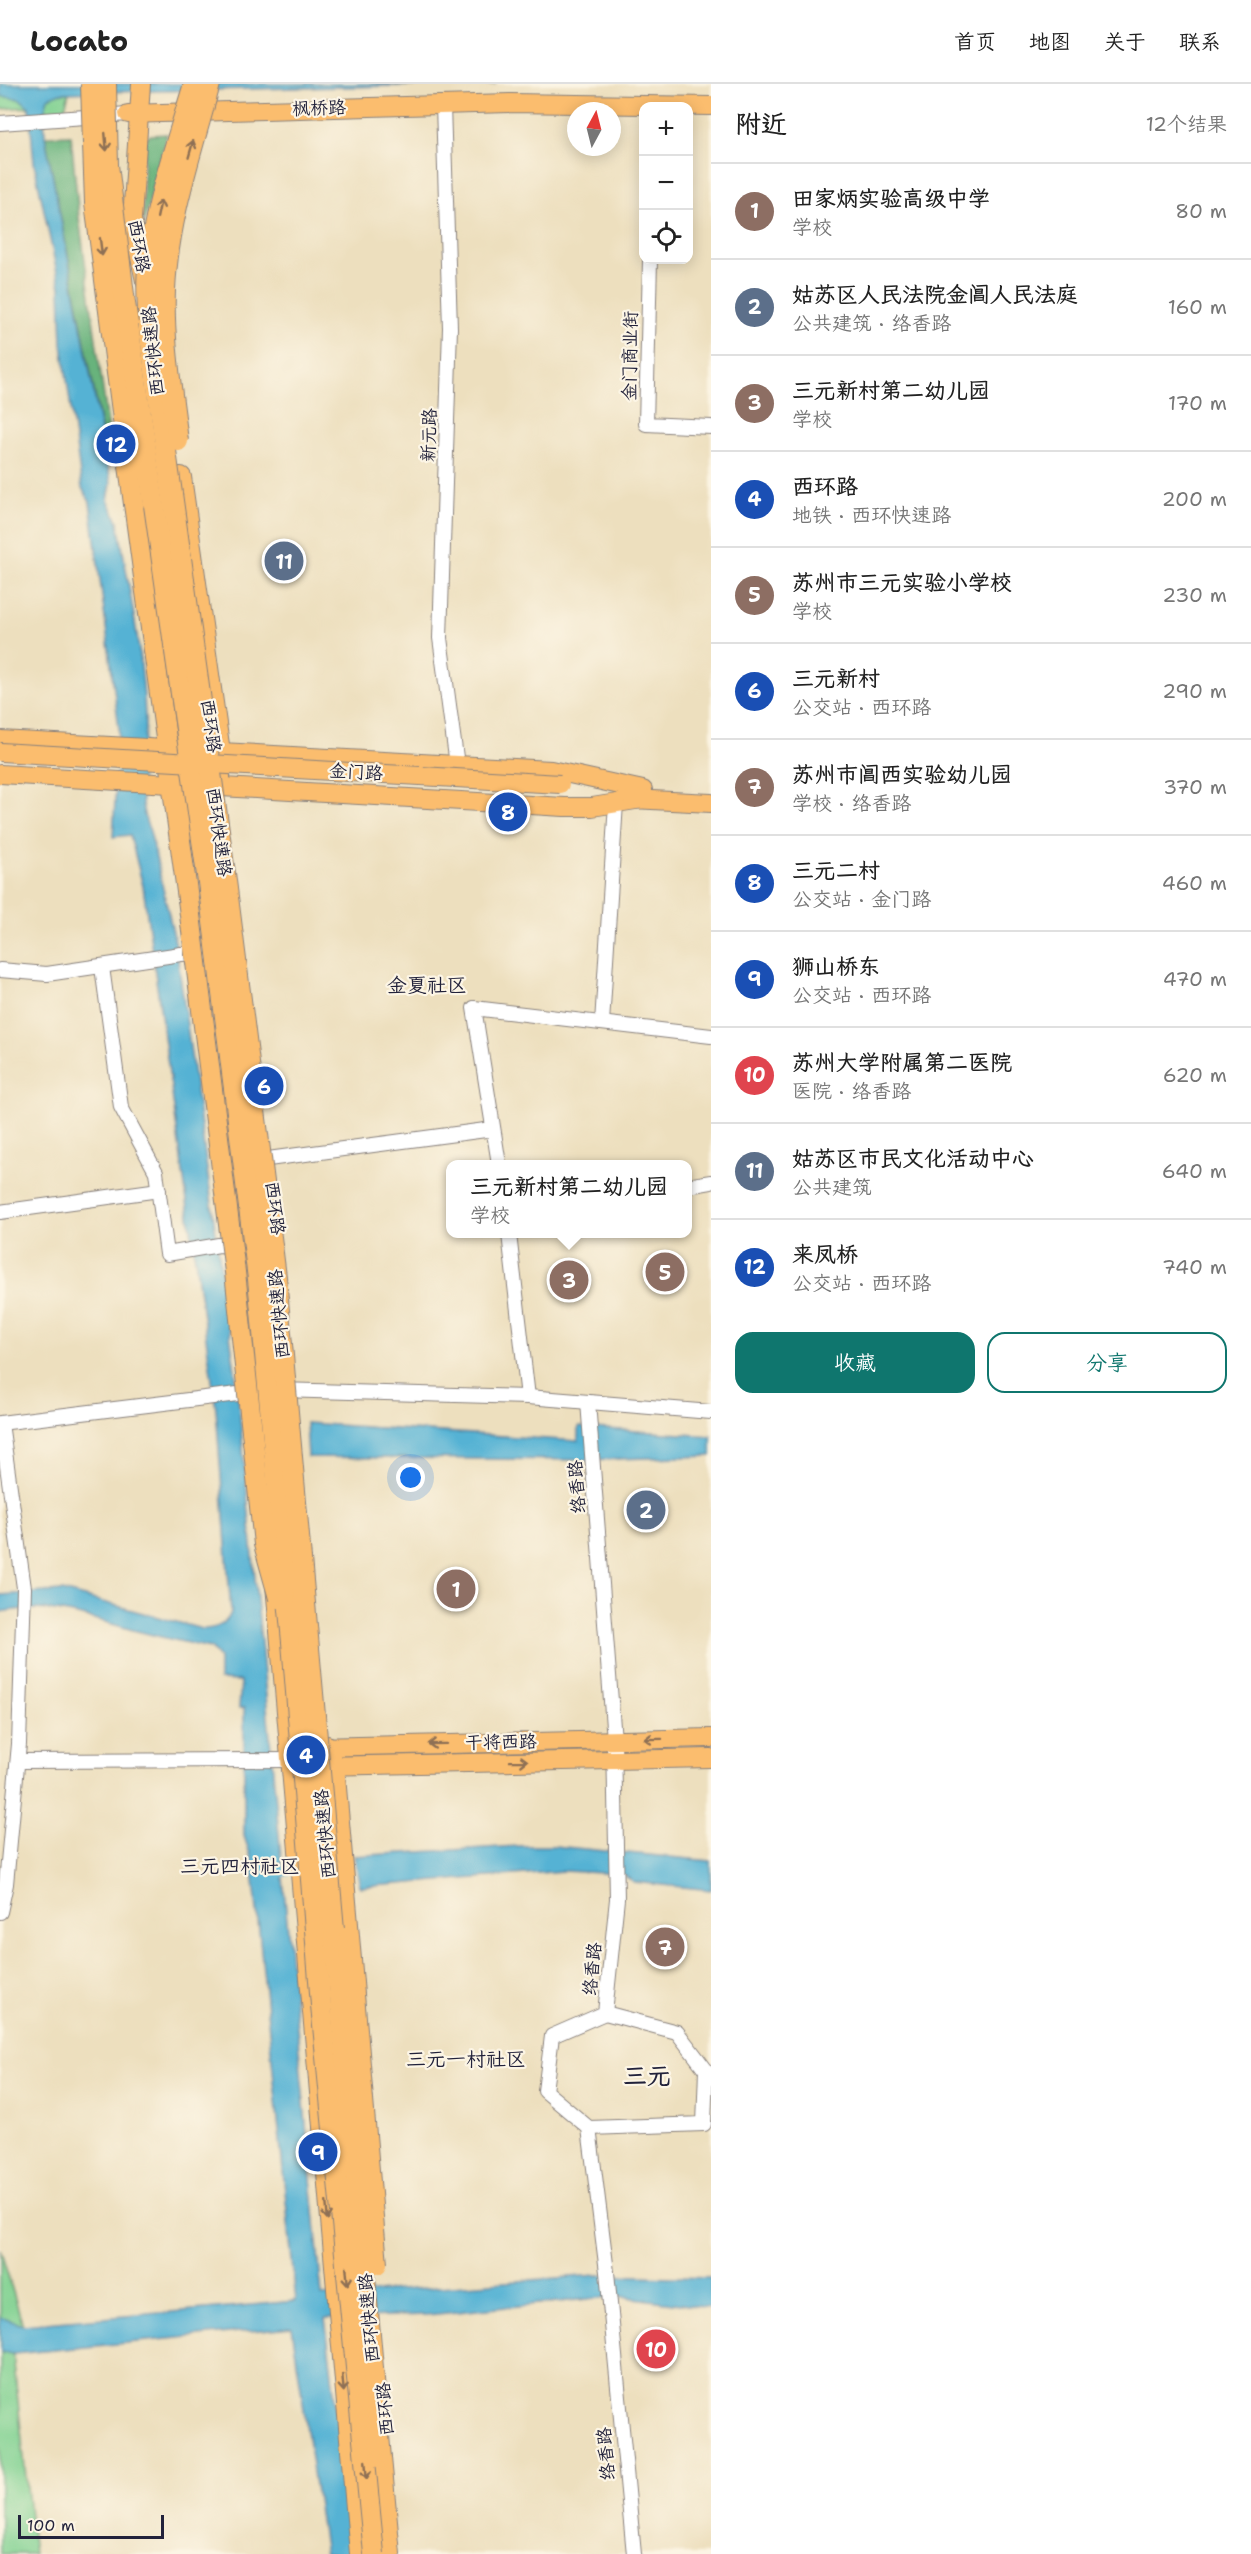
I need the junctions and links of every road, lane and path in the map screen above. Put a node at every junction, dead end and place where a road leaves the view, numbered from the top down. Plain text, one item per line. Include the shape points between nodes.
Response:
1 (91, 84) edge
2 (106, 84) edge
3 (194, 84) edge
4 (210, 84) edge
5 (135, 89) edge
6 (443, 105) junction
7 (639, 106) edge
8 (693, 106) edge
9 (711, 106) edge
10 (133, 114) junction
11 (0, 123) edge
12 (650, 264) edge
13 (711, 427) edge
14 (0, 740) edge
15 (164, 749) junction
16 (0, 752) edge
17 (217, 752) junction
18 (0, 763) edge
19 (457, 765) junction
20 (0, 774) edge
21 (177, 785) junction
22 (220, 787) junction
23 (559, 789) junction
24 (711, 794) edge
25 (643, 795) junction
26 (616, 803) junction
27 (711, 803) edge
28 (241, 950) junction
29 (204, 954) junction
30 (102, 967) junction
31 (0, 970) edge
32 (602, 1023) junction
33 (711, 1036) edge
34 (493, 1130) junction
35 (268, 1160) junction
36 (498, 1160) edge
37 (711, 1182) edge
38 (692, 1185) edge
39 (159, 1190) junction
40 (0, 1212) edge
41 (510, 1238) edge
42 (279, 1244) junction
43 (242, 1247) junction
44 (294, 1389) junction
45 (249, 1392) junction
46 (528, 1397) junction
47 (588, 1402) junction
48 (711, 1412) edge
49 (0, 1423) edge
50 (271, 1540) junction
51 (292, 1642) junction
52 (710, 1738) edge
53 (614, 1740) junction
54 (322, 1758) junction
55 (711, 1758) edge
56 (287, 1759) junction
57 (614, 1760) junction
58 (18, 1761) junction
59 (0, 1912) edge
60 (605, 2013) junction
61 (589, 2128) junction
62 (381, 2458) junction
63 (359, 2554) edge
64 (374, 2554) edge
65 (390, 2554) edge
66 (399, 2554) edge
67 (634, 2554) edge

1 -> 15 highway, bridge via 95,203
2 -> 51 highway, 西环快速路, bridge via 108,165 124,292 258,1279
62 -> 3 highway, 西环快速路, bridge via 276,1277 225,873 148,329 148,270 160,201
17 -> 4 highway, bridge via 181,477 166,326 166,279 178,200
5 - 10 main road, 西环路
6 - 7 main road, 枫桥路
6 - 10 main road, 枫桥路
6 - 19 street, 新元路 via 450,328 440,638
8 - 9 main road, 枫桥路
10 - 11 street, 枫桥路
10 - 15 main road, 西环路 via 121,227 120,333
10 - 17 main road, 西环路 via 132,225 158,330
12 - 13 street, 金门商业街 via 646,424
14 - 15 main road
15 - 17 main road
15 - 21 highway
16 - 23 main road, 金门路, bridge
17 - 19 main road
17 - 22 highway
18 - 23 main road, 金门路, bridge
19 - 25 main road via 565,772
20 - 21 main road
21 - 22 main road
21 - 29 main road, 西环路
21 - 51 highway, bridge via 264,1544
22 - 26 main road via 564,807
22 - 28 main road, 西环路
23 - 25 main road, 金门路
24 - 25 main road, 金门路
25 - 26 main road
25 - 27 main road, 金门路
26 - 32 street
28 - 29 street
28 - 35 main road, 西环路
29 - 30 street via 147,958
29 - 43 main road, 西环路
30 - 31 street via 47,974
30 - 39 street via 121,1107 156,1172
32 - 33 street
32 - 34 street via 474,1008
34 - 35 street
34 - 36 street
35 - 42 main road, 西环路
37 - 38 street
39 - 40 street
39 - 43 street via 167,1254 219,1245
41 - 46 street
42 - 43 street
42 - 44 main road, 西环路
43 - 45 main road, 西环路
44 - 45 street
44 - 46 street
44 - 54 main road, 西环路
45 - 49 street
45 - 50 main road, 西环路
46 - 47 street
47 - 48 street
47 - 53 street, 络香路
49 - 58 street via 24,1588
50 - 54 main road via 298,1592
50 - 56 main road, 西环路
51 -> 64 highway, 西环快速路, bridge via 322,2017
52 -> 53 main road, 干将西路
52 - 55 main road
53 -> 54 main road, 干将西路
53 - 57 street, 络香路
54 - 56 main road, 干将西路
54 -> 57 main road, 干将西路
54 - 62 highway, bridge via 349,1936 387,2374
54 - 66 main road, 西环路 via 339,1885
55 - 57 main road, 干将西路
56 - 58 street
56 -> 63 main road, 西环路
57 - 60 street, 络香路 via 617,1876
58 - 59 street
60 - 61 street, 络香路 via 552,2036 545,2091
60 - 61 street via 677,2032 706,2070 704,2124
61 - 67 street, 络香路
62 - 65 highway, 西环快速路

